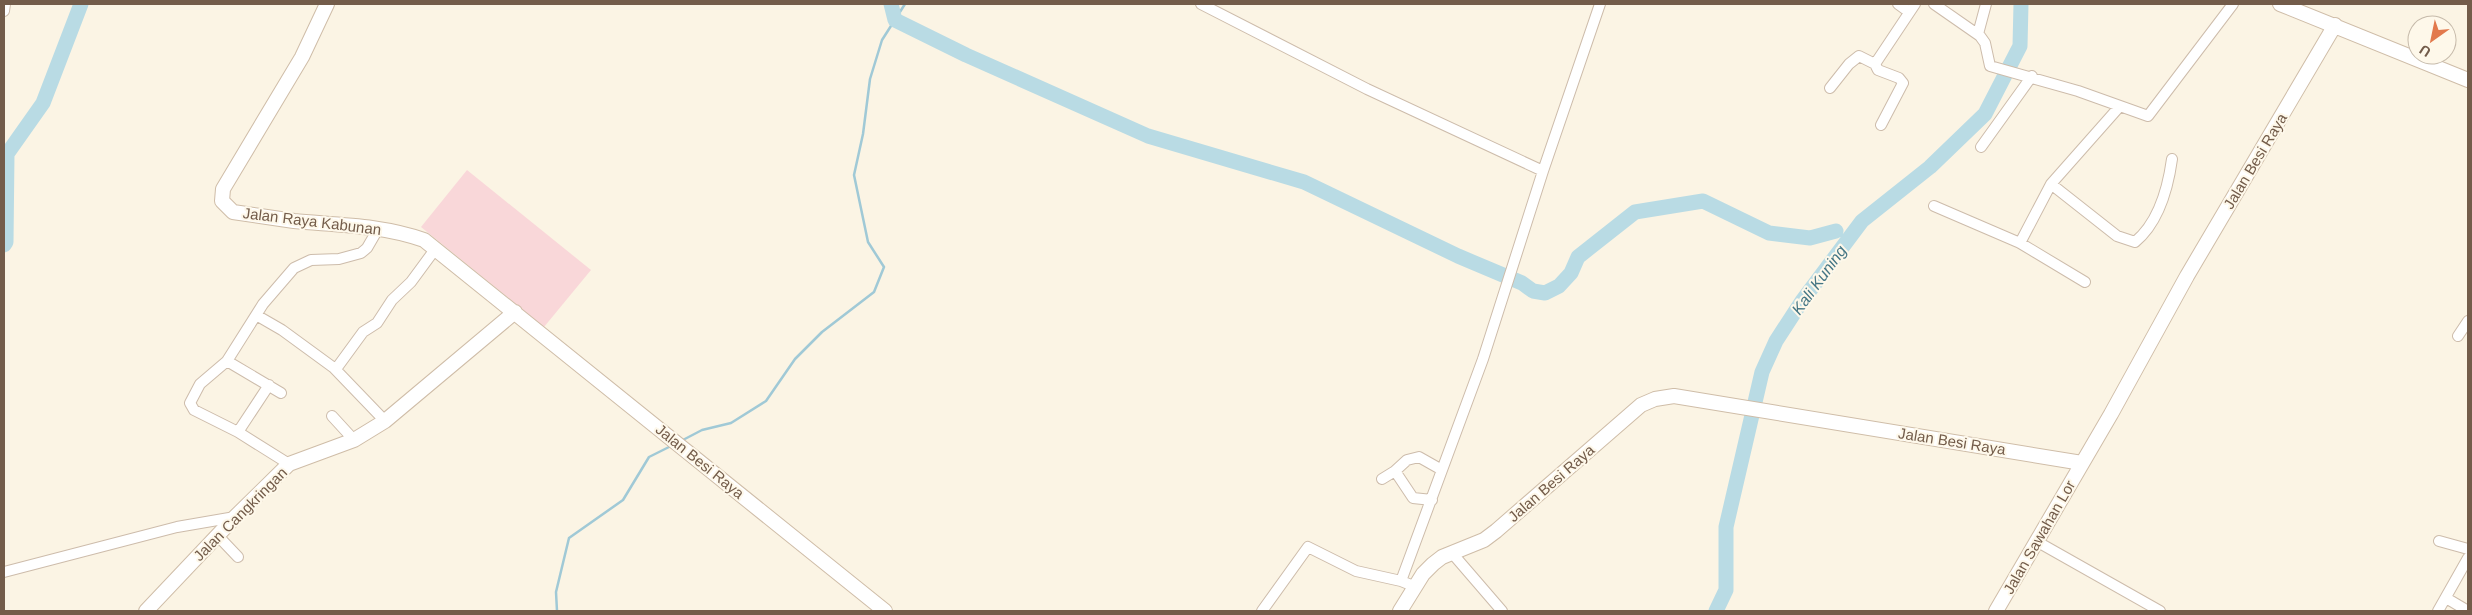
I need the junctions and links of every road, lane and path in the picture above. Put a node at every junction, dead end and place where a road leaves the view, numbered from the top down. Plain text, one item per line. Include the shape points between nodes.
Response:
1 (5, 4) edge
2 (327, 4) edge
3 (1200, 4) edge
4 (1600, 4) edge
5 (1898, 4) edge
6 (1986, 4) edge
7 (2233, 4) edge
8 (2280, 4) edge
9 (1939, 5) edge
10 (1912, 8) edge
11 (4, 11) edge
12 (2335, 25) junction
13 (1978, 34) junction
14 (1876, 64) junction
15 (2028, 76) junction
16 (2468, 80) edge
17 (1830, 88) dead end
18 (2120, 106) junction
19 (1880, 125) dead end
20 (1981, 147) dead end
21 (2172, 159) dead end
22 (1543, 171) junction
23 (2051, 184) junction
24 (1934, 206) dead end
25 (378, 229) junction
26 (2020, 243) junction
27 (436, 248) junction
28 (2085, 282) dead end
29 (515, 312) junction
30 (256, 315) junction
31 (2468, 322) edge
32 (2458, 336) dead end
33 (227, 361) junction
34 (336, 369) junction
35 (268, 385) junction
36 (282, 392) dead end
37 (332, 416) dead end
38 (385, 421) junction
39 (238, 432) junction
40 (354, 440) junction
41 (2082, 462) junction
42 (289, 464) junction
43 (1442, 470) junction
44 (1395, 471) junction
45 (1382, 479) dead end
46 (1432, 500) junction
47 (235, 517) junction
48 (218, 536) junction
49 (2036, 541) junction
50 (2440, 541) dead end
51 (2468, 549) edge
52 (1452, 553) junction
53 (238, 557) dead end
54 (2468, 558) edge
55 (4, 572) edge
56 (1402, 581) junction
57 (1416, 587) junction
58 (2446, 598) junction
59 (146, 611) edge
60 (884, 611) edge
61 (1262, 611) edge
62 (1400, 611) edge
63 (1502, 611) edge
64 (1996, 611) edge
65 (2160, 611) edge
66 (2438, 611) edge
67 (2468, 611) edge

1 - 11 street
2 - 25 street, Jalan Raya Kabunan via 302,57 229,177 222,201 233,212
3 - 22 street via 1367,89
4 - 22 street
5 - 10 street
6 - 13 street
7 - 18 street via 2151,114 2145,116
8 - 12 street
9 - 13 street
10 - 14 street
12 - 16 street
12 - 41 street, Jalan Besi Raya via 2174,298
13 - 15 street via 1985,43 1990,66
14 - 17 street via 1861,56 1856,58
14 - 19 street via 1878,70 1899,78 1903,83
15 - 18 street
15 - 20 street
18 - 23 street
21 - 23 street via 2163,198 2135,242 2117,236
22 - 43 street via 1498,314
23 - 26 street
24 - 26 street
25 - 27 street, Jalan Raya Kabunan via 408,234
25 - 30 street via 361,253 339,260 311,260 294,268
26 - 28 street
27 - 29 street, Jalan Raya Kabunan
27 - 34 street via 377,323 363,332
29 - 38 street, Jalan Cangkringan
29 - 60 street, Jalan Besi Raya
30 - 33 street
30 - 34 street
31 - 32 street
33 - 35 street
33 - 39 street via 200,384 191,405 194,410
34 - 38 street
35 - 36 street
35 - 39 street
37 - 40 street
38 - 40 street, Jalan Cangkringan
39 - 42 street
40 - 42 street, Jalan Cangkringan
41 - 49 street, Jalan Sawahan Lor
41 - 52 street, Jalan Besi Raya via 1674,396 1641,405 1496,531 1470,547
42 - 47 street, Jalan Cangkringan
43 - 44 street via 1419,457 1408,460
43 - 46 street
44 - 45 street
44 - 46 street via 1413,498
46 - 56 street
47 - 48 street, Jalan Cangkringan
47 - 55 street via 177,527
48 - 53 street
48 - 59 street, Jalan Cangkringan
49 - 64 street, Jalan Sawahan Lor
49 - 65 street
50 - 51 street
52 - 57 street, Jalan Besi Raya via 1432,564
52 - 63 street
54 - 58 street
56 - 57 street
56 - 61 street via 1356,571 1308,547
57 - 62 street, Jalan Besi Raya
58 - 66 street
58 - 67 street

